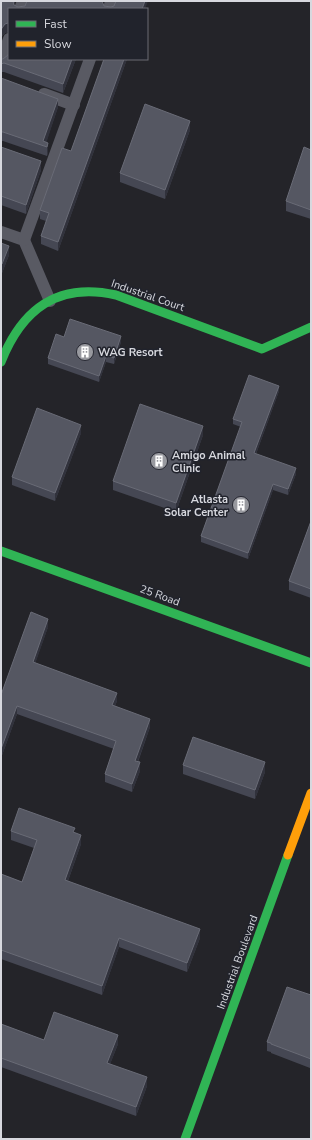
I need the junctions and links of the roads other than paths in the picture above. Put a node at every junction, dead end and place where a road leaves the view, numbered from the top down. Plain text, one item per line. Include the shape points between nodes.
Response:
1 (8, 42) edge
2 (90, 60) edge
3 (1, 61) edge
4 (30, 89) edge
5 (74, 105) junction
6 (37, 160) edge
7 (52, 166) junction
8 (1, 232) edge
9 (24, 240) junction
10 (50, 301) junction
11 (311, 327) edge
12 (1, 362) edge
13 (1, 551) edge
14 (311, 663) edge
15 (311, 793) edge
16 (185, 1139) edge

1 - 3 lane
2 - 5 lane
4 - 5 lane
5 - 7 lane
6 - 7 lane
7 - 9 lane
8 - 9 lane
9 - 10 lane
10 - 11 street, Industrial Court via 76,292 116,295 262,348
10 - 12 street, Industrial Court via 31,313 20,324 11,337
13 - 14 street, 25 Road
15 - 16 street, Industrial Boulevard

